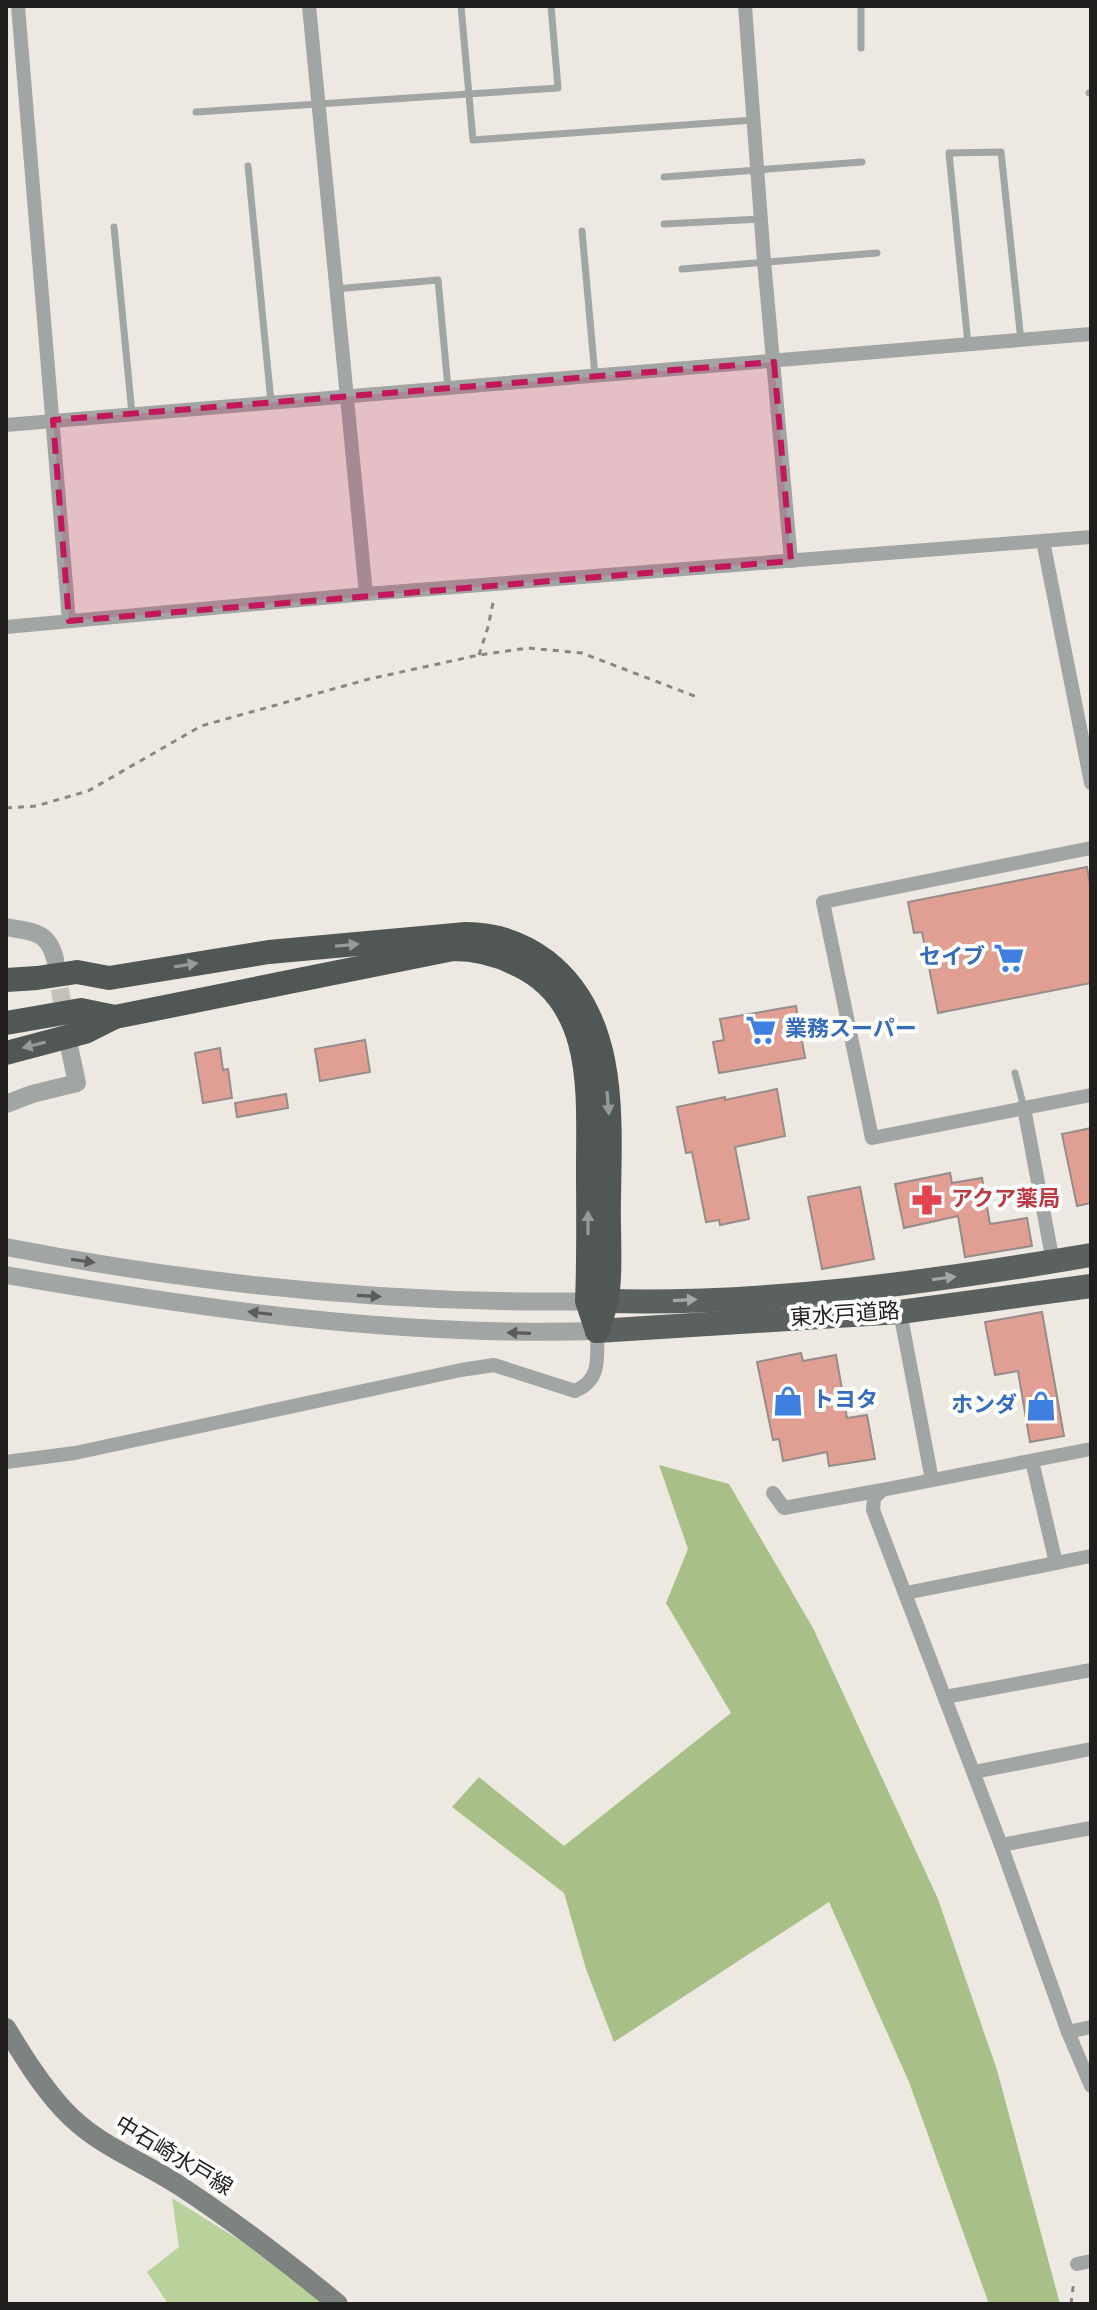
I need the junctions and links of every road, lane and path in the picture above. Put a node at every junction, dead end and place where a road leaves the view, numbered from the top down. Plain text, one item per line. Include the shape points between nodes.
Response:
1 (18, 6) edge
2 (309, 6) edge
3 (461, 6) edge
4 (551, 6) edge
5 (745, 6) edge
6 (861, 6) edge
7 (861, 48) dead end
8 (469, 94) junction
9 (318, 102) junction
10 (196, 112) dead end
11 (754, 120) junction
12 (862, 162) dead end
13 (248, 166) dead end
14 (757, 171) junction
15 (664, 177) dead end
16 (761, 219) junction
17 (664, 224) dead end
18 (114, 227) dead end
19 (582, 231) dead end
20 (877, 253) dead end
21 (764, 261) junction
22 (682, 269) dead end
23 (335, 289) junction
24 (1091, 334) edge
25 (1021, 341) junction
26 (968, 344) junction
27 (774, 362) junction
28 (595, 376) junction
29 (448, 388) junction
30 (345, 396) junction
31 (271, 402) junction
32 (132, 414) junction
33 (53, 420) junction
34 (6, 425) edge
35 (1091, 537) edge
36 (1043, 541) junction
37 (791, 561) junction
38 (495, 586) junction
39 (366, 594) junction
40 (69, 621) junction
41 (6, 627) edge
42 (479, 655) junction
43 (697, 697) dead end
44 (1091, 783) edge
45 (6, 808) edge
46 (1091, 848) edge
47 (6, 927) edge
48 (55, 959) tunnel mouth
49 (109, 978) junction
50 (6, 980) edge
51 (6, 1008) edge
52 (115, 1017) junction
53 (6, 1023) edge
54 (69, 1046) tunnel mouth
55 (6, 1053) edge
56 (1015, 1073) dead end
57 (1091, 1095) edge
58 (6, 1104) edge
59 (1024, 1108) junction
60 (6, 1247) edge
61 (1091, 1255) edge
62 (1053, 1262) junction
63 (6, 1275) edge
64 (1091, 1286) edge
65 (597, 1301) junction
66 (900, 1312) junction
67 (597, 1331) junction
68 (1091, 1449) edge
69 (1032, 1461) junction
70 (6, 1462) edge
71 (932, 1480) junction
72 (882, 1490) junction
73 (773, 1493) dead end
74 (1091, 1556) edge
75 (1056, 1563) junction
76 (906, 1593) junction
77 (1091, 1670) edge
78 (945, 1697) junction
79 (1091, 1749) edge
80 (974, 1772) junction
81 (1091, 1828) edge
82 (1001, 1845) junction
83 (1091, 2027) edge
84 (6, 2028) edge
85 (1068, 2032) junction
86 (1091, 2086) edge
87 (1084, 2263) edge
88 (338, 2304) edge
89 (1071, 2304) edge

1 - 33 street
2 - 9 street
3 - 8 lane
4 - 8 lane via 558,88
5 - 11 street
6 - 7 lane
8 - 9 lane
8 - 11 lane via 473,140
9 - 10 lane
9 - 23 street
11 - 14 street
12 - 14 lane
13 - 31 lane
14 - 15 lane
14 - 16 street
16 - 17 lane
16 - 21 street
18 - 32 lane
19 - 28 lane
20 - 21 lane
21 - 22 lane
21 - 27 street
23 - 29 lane via 438,280
23 - 30 street
24 - 25 street
25 - 26 street
25 - 26 lane via 1001,152 949,153
26 - 27 street
27 - 28 street
27 - 37 street
28 - 29 street
29 - 30 street
30 - 31 street
30 - 39 street
31 - 32 street
32 - 33 street
33 - 34 street
33 - 40 street
35 - 36 street
36 - 37 street
36 - 44 street
37 - 38 street
38 - 39 street
38 - 42 path
39 - 40 street
40 - 41 street
42 - 43 path via 528,648 582,653
42 - 45 path via 201,726 88,791 36,806
46 - 59 street via 823,902 872,1138
47 - 48 street via 45,937
49 - 50 highway via 77,972
49 - 51 highway via 78,995
49 -> 65 highway via 269,952 466,934 502,938 536,954 563,975 584,1004 603,1060 609,1119
52 - 53 highway via 81,1010
52 -> 55 highway via 85,1032
65 -> 52 highway via 582,1045 554,991 523,967 487,952 453,949
54 - 58 street via 77,1083
56 - 59 lane
57 - 59 street
59 - 62 street
60 -> 65 street via 355,1295
61 - 62 highway, 東水戸道路
65 -> 62 highway, 東水戸道路 via 809,1293
67 -> 63 street via 349,1324 150,1300
64 - 66 highway, 東水戸道路
65 - 67 highway
66 - 67 highway, 東水戸道路
66 - 71 street
67 - 70 street via 598,1367 594,1377 575,1391 494,1365 75,1453
68 - 69 street
69 - 71 street
69 - 75 street
71 - 72 street
72 - 73 street via 784,1508
72 - 76 street via 874,1498 873,1510
74 - 75 street
75 - 76 street
76 - 78 street
77 - 78 street
78 - 80 street
79 - 80 street
80 - 82 street
81 - 82 street
82 - 85 street
83 - 85 street
84 - 88 main road, 中石崎水戸線 via 63,2109 86,2130 206,2203
85 - 86 street
87 - 89 path

